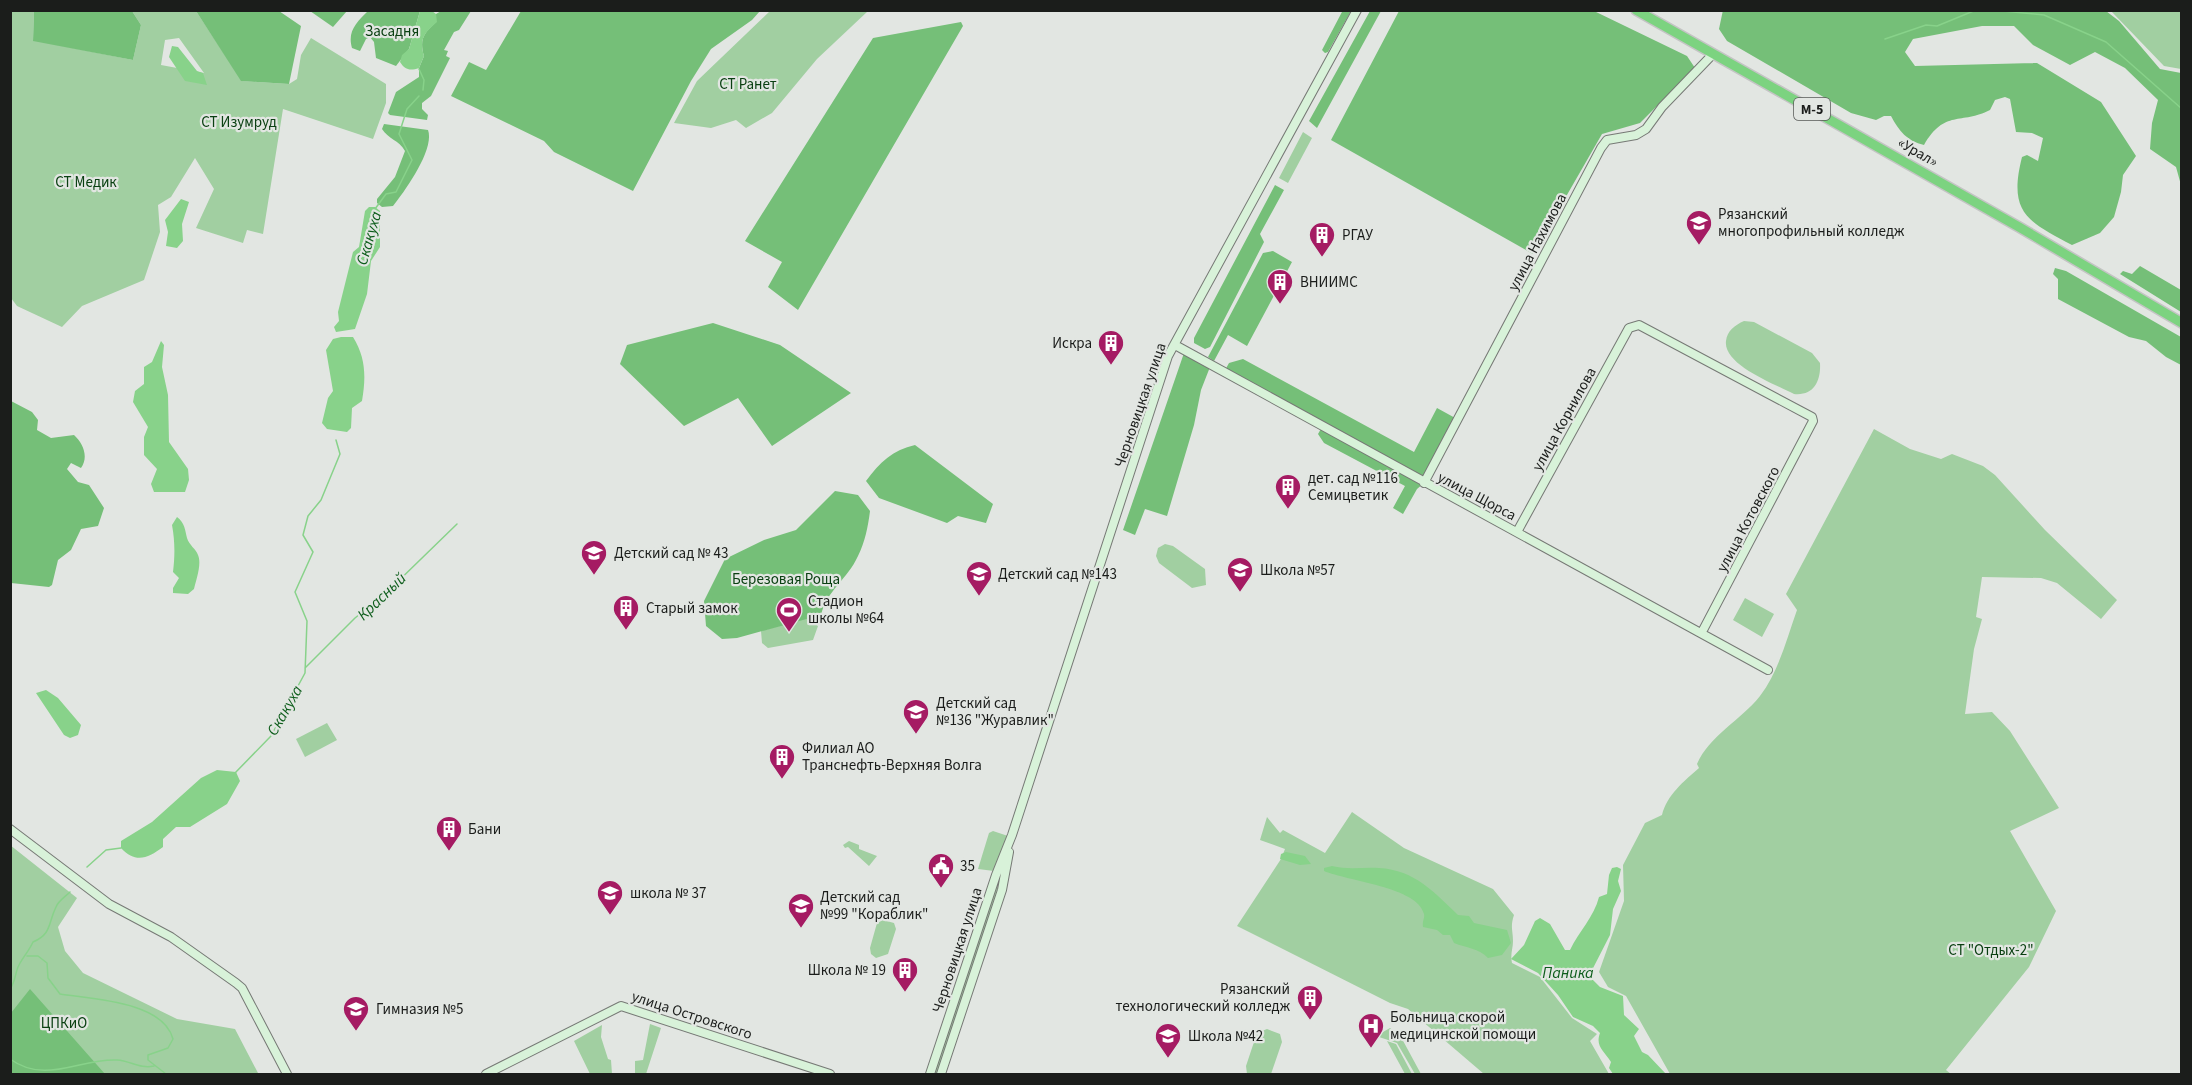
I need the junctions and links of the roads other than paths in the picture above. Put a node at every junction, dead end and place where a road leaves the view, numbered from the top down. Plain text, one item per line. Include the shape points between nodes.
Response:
1 (1357, 10) edge
2 (1636, 10) edge
3 (1713, 54) junction
4 (2181, 323) edge
5 (1639, 325) joint
6 (1175, 345) junction
7 (1424, 483) junction
8 (1517, 532) junction
9 (1702, 632) junction
10 (1768, 670) dead end
11 (10, 829) edge
12 (1012, 835) junction
13 (287, 1074) edge
14 (486, 1074) edge
15 (830, 1074) edge
16 (930, 1074) edge
17 (941, 1074) edge

1 - 6 street, Черновицкая улица
2 - 3 highway, «Урал» / М-5
3 - 4 highway, «Урал» / М-5
3 - 7 street, улица Нахимова via 1646,129 1608,140 1601,148
5 - 8 street, улица Корнилова via 1629,328
5 - 9 street, улица Котовского via 1812,417 1813,426
6 - 7 street, улица Щорса
6 - 12 street, Черновицкая улица via 1168,356
7 - 8 street, улица Щорса
8 - 9 street, улица Щорса
9 - 10 street, улица Щорса
11 - 13 street via 109,903 191,950 242,988
12 - 16 street, Черновицкая улица
12 - 17 street, Черновицкая улица via 1002,890
14 - 15 street, улица Островского via 621,1006

